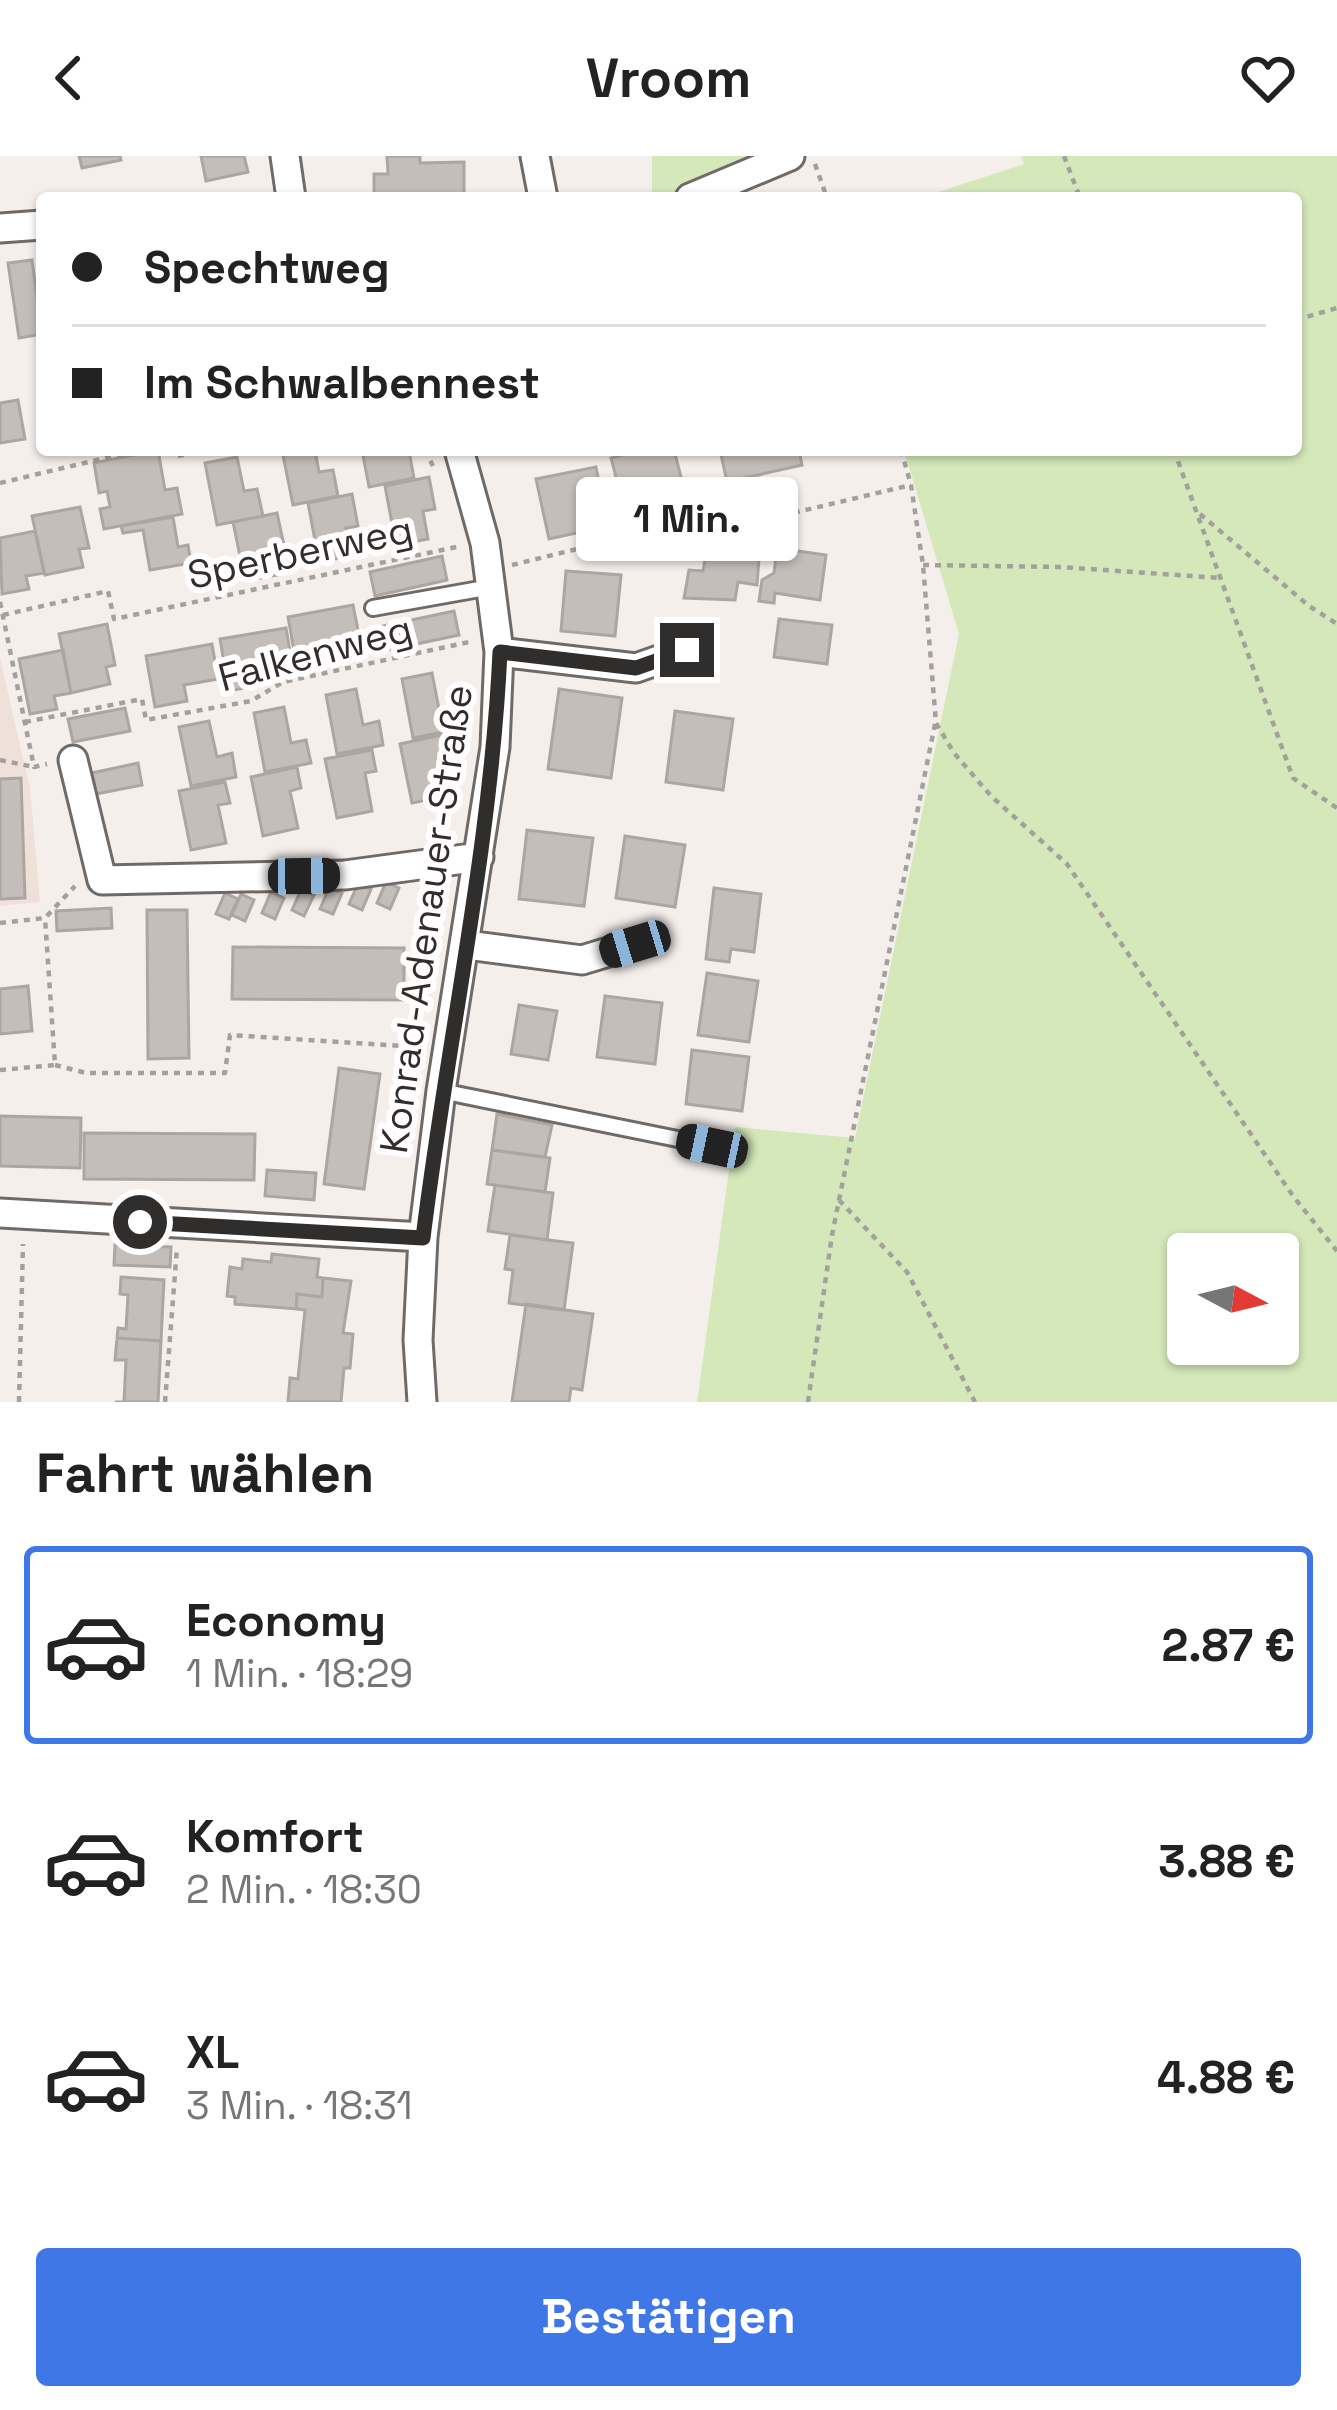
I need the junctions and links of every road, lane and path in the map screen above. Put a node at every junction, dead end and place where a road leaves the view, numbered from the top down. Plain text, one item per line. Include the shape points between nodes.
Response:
1 (285, 156) edge
2 (535, 156) edge
3 (790, 156) edge
4 (812, 156) edge
5 (1064, 156) edge
6 (290, 192) edge
7 (542, 192) edge
8 (704, 192) edge
9 (825, 192) edge
10 (1078, 192) edge
11 (36, 225) edge
12 (0, 228) edge
13 (1337, 308) edge
14 (1302, 318) edge
15 (114, 456) edge
16 (460, 456) edge
17 (903, 456) edge
18 (1176, 456) edge
19 (0, 483) edge
20 (911, 485) junction
21 (1196, 510) junction
22 (923, 565) junction
23 (488, 567) junction
24 (1220, 578) junction
25 (0, 602) edge
26 (373, 608) dead end
27 (3, 615) edge
28 (1337, 624) edge
29 (499, 644) junction
30 (687, 650) dead end
31 (25, 722) junction
32 (936, 723) junction
33 (0, 760) edge
34 (73, 760) joint
35 (34, 767) junction
36 (1337, 808) edge
37 (479, 856) junction
38 (102, 880) junction
39 (45, 918) junction
40 (0, 922) edge
41 (635, 944) dead end
42 (466, 945) junction
43 (448, 1049) junction
44 (55, 1065) junction
45 (0, 1070) edge
46 (441, 1091) junction
47 (712, 1146) dead end
48 (839, 1200) junction
49 (12, 1213) edge
50 (179, 1224) junction
51 (423, 1238) junction
52 (1337, 1251) edge
53 (19, 1402) edge
54 (165, 1402) edge
55 (422, 1402) edge
56 (808, 1402) edge
57 (975, 1402) edge

1 - 6 street
2 - 7 street
3 - 8 street
4 - 9 path
5 - 10 path
11 - 12 street
13 - 14 path
15 - 19 path
16 - 23 street, Konrad-Adenauer-Straße
17 - 20 path
18 - 21 path
20 - 22 path
20 - 23 path, Sperberweg via 772,518 699,519
21 - 24 path
21 - 28 path
22 - 24 path
22 - 32 path
23 - 26 lane
23 - 27 path, Sperberweg via 114,619 107,591
23 - 29 street, Konrad-Adenauer-Straße
24 - 36 path via 1293,778
25 - 27 path
27 - 31 path
29 - 30 street via 636,668
29 - 31 path, Falkenweg via 283,682 251,701 146,721 142,699
29 - 37 street, Konrad-Adenauer-Straße
31 - 35 path
32 - 48 path
32 - 52 path via 991,796 1067,864
33 - 35 path
34 - 35 path
34 - 38 street
37 - 38 street via 345,875
37 - 42 street, Konrad-Adenauer-Straße
38 - 39 path via 72,886
39 - 40 path
39 - 44 path
41 - 42 street via 582,960
42 - 43 street, Konrad-Adenauer-Straße
43 - 44 path via 230,1035 225,1073
43 - 46 street, Konrad-Adenauer-Straße
44 - 45 path
46 - 47 lane
46 - 51 street, Konrad-Adenauer-Straße
48 - 56 path
48 - 57 path via 907,1272
49 - 50 street
49 - 53 path
50 - 51 street
50 - 54 path
51 - 55 street, Konrad-Adenauer-Straße

